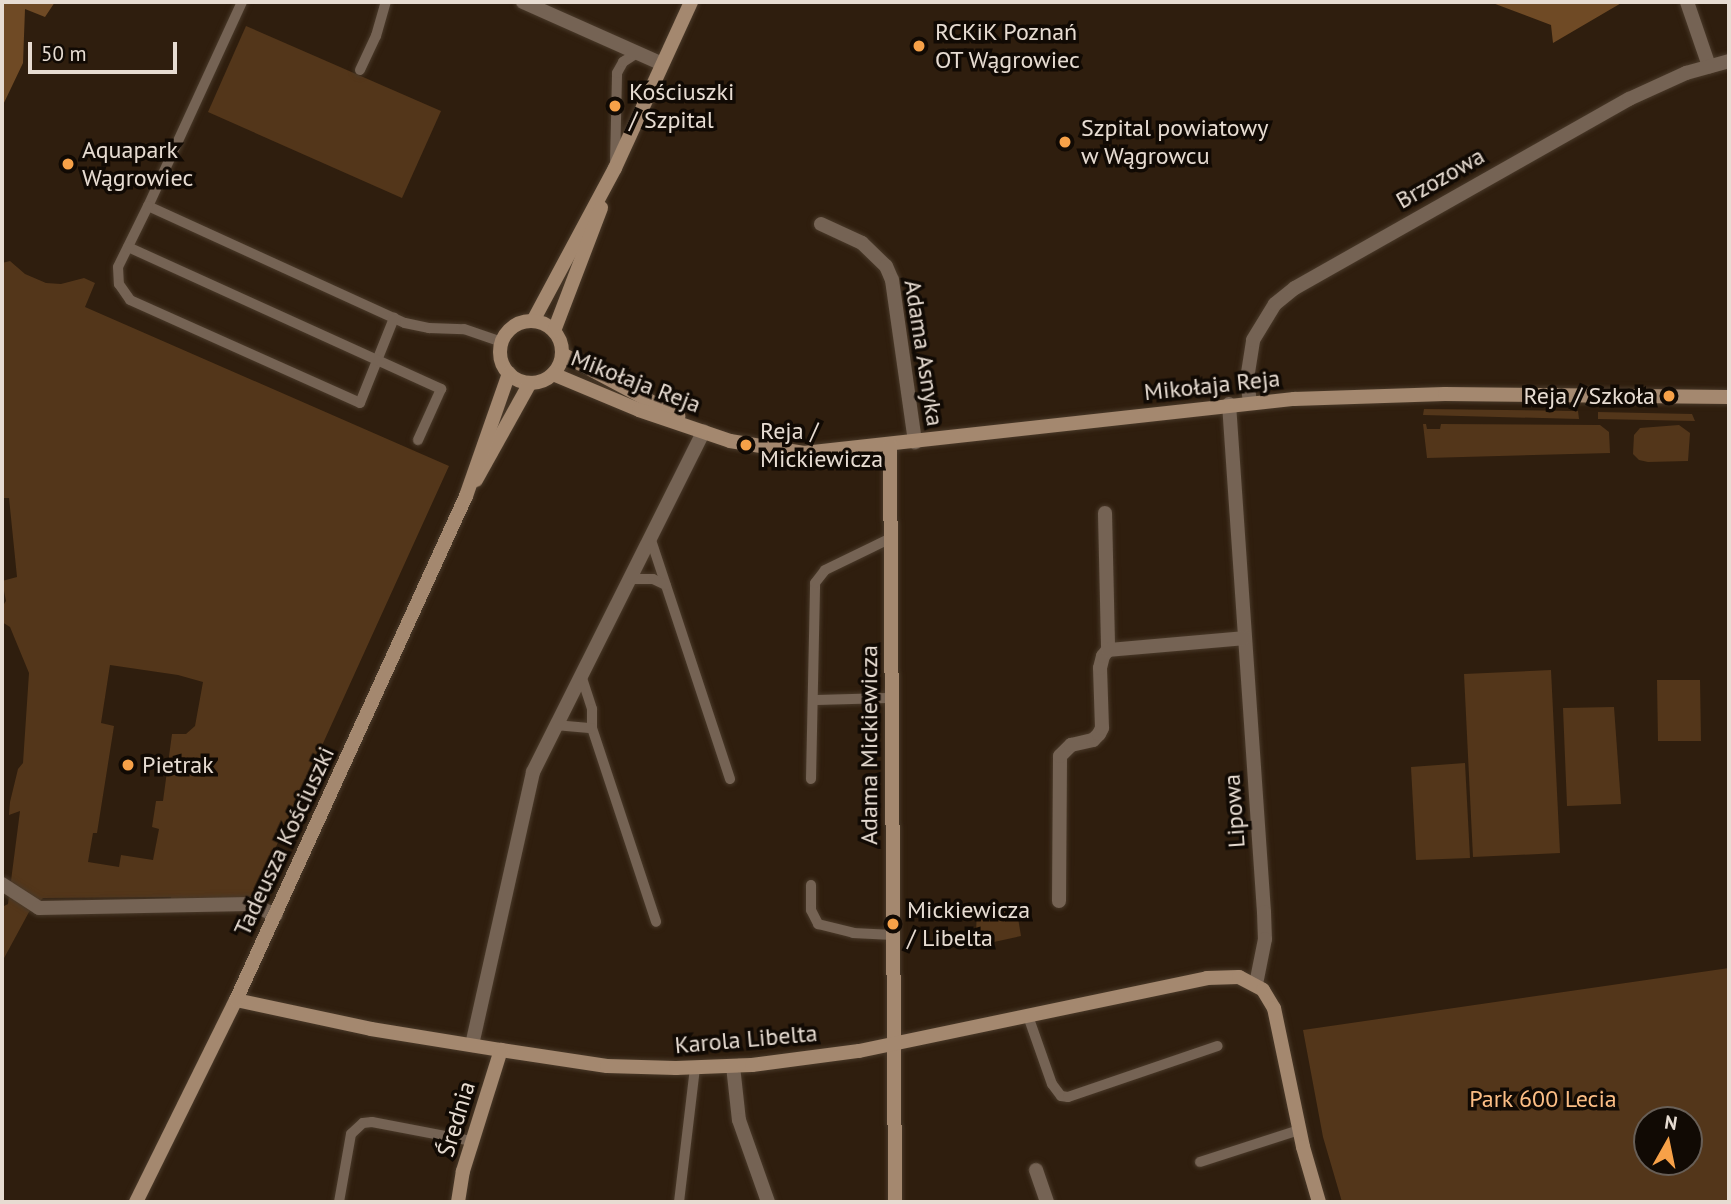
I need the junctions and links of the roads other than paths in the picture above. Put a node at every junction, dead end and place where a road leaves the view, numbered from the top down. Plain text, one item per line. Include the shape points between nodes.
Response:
1 (242, 2) edge
2 (386, 2) edge
3 (523, 2) edge
4 (691, 2) edge
5 (1687, 2) edge
6 (637, 53) junction
7 (1729, 61) edge
8 (662, 64) junction
9 (1709, 66) junction
10 (360, 70) dead end
11 (615, 168) junction
12 (148, 206) junction
13 (821, 224) dead end
14 (128, 247) junction
15 (394, 318) junction
16 (533, 321) junction
17 (554, 331) junction
18 (502, 342) junction
19 (562, 354) junction
20 (377, 360) junction
21 (509, 373) junction
22 (553, 374) junction
23 (530, 383) junction
24 (1729, 397) edge
25 (1250, 403) junction
26 (1229, 404) junction
27 (704, 431) junction
28 (418, 440) dead end
29 (915, 442) junction
30 (890, 445) junction
31 (466, 496) junction
32 (1105, 513) dead end
33 (650, 537) junction
34 (891, 538) junction
35 (629, 579) junction
36 (666, 585) junction
37 (1244, 638) junction
38 (1108, 650) junction
39 (580, 674) junction
40 (891, 698) junction
41 (813, 700) junction
42 (555, 725) junction
43 (592, 728) junction
44 (730, 779) dead end
45 (811, 779) dead end
46 (2, 884) edge
47 (810, 885) dead end
48 (1059, 901) dead end
49 (275, 915) junction
50 (656, 922) dead end
51 (893, 935) junction
52 (1256, 984) junction
53 (236, 1000) junction
54 (1028, 1016) junction
55 (472, 1045) junction
56 (894, 1045) junction
57 (1218, 1046) dead end
58 (501, 1050) junction
59 (733, 1066) junction
60 (695, 1068) junction
61 (1299, 1130) junction
62 (472, 1140) junction
63 (1200, 1163) dead end
64 (1036, 1170) dead end
65 (136, 1202) edge
66 (339, 1202) edge
67 (457, 1202) edge
68 (679, 1202) edge
69 (768, 1202) edge
70 (895, 1202) edge
71 (1047, 1202) edge
72 (1319, 1202) edge

1 - 12 lane
2 - 10 lane
3 - 6 street
4 - 8 street
5 - 9 street
6 - 8 street
6 - 11 lane via 623,62 617,73
7 - 9 street, Brzozowa
8 - 11 street
9 - 25 street, Brzozowa via 1663,82 1586,122 1295,288 1275,304 1253,340 1247,379
11 - 16 street
11 - 17 street
12 - 14 lane
12 - 15 lane
13 - 29 street, Adama Asnyka via 862,243 886,266 892,280
14 - 20 lane
14 - 20 lane via 117,275 130,300 360,403
15 - 18 lane via 429,328 472,330
15 - 20 lane
16 - 17 street
16 - 18 street via 511,329
17 - 19 street
18 - 21 street via 501,359
19 - 22 street
19 - 27 street, Mikołaja Reja
20 - 28 lane via 441,389
21 - 23 street
21 - 31 street, Tadeusza Kościuszki
22 - 23 street
22 - 27 street, Mikołaja Reja
23 - 31 street, Tadeusza Kościuszki
24 - 25 street, Mikołaja Reja via 1445,394
25 - 26 street, Mikołaja Reja
26 - 29 street, Mikołaja Reja
26 - 37 street, Lipowa
27 - 30 street, Mikołaja Reja via 746,445 795,453
27 - 33 street
29 - 30 street, Mikołaja Reja
30 - 34 street, Adama Mickiewicza
31 - 49 street, Tadeusza Kościuszki
32 - 38 street
33 - 35 street
33 - 36 lane
34 - 40 street, Adama Mickiewicza
34 - 41 lane via 825,570 815,583
35 - 36 lane via 653,579
35 - 39 street
36 - 44 lane
37 - 38 street
37 - 52 street, Lipowa via 1265,939
38 - 48 street via 1100,668 1099,734 1065,747 1060,756
39 - 42 street
39 - 43 lane via 592,709
40 - 41 lane
40 - 51 street, Adama Mickiewicza
41 - 45 lane
42 - 43 lane
42 - 55 street via 533,772 518,828
43 - 50 lane
46 - 49 street via 40,908 250,904
47 - 51 lane via 811,910 818,924 853,933
49 - 53 street, Tadeusza Kościuszki
51 - 56 street, Adama Mickiewicza
52 - 54 street, Karola Libelta via 1224,975
52 - 61 street via 1274,1008
53 - 55 street, Karola Libelta
53 - 65 street, Tadeusza Kościuszki
54 - 56 street, Karola Libelta
54 - 57 lane via 1052,1084 1061,1096
55 - 58 street, Karola Libelta
56 - 59 street, Karola Libelta
56 - 70 street, Adama Mickiewicza
58 - 60 street, Karola Libelta via 607,1066
58 - 62 street, Średnia
59 - 60 street, Karola Libelta
59 - 69 street via 739,1120
60 - 68 lane
61 - 63 lane
61 - 72 street
62 - 66 lane via 363,1123 351,1134
62 - 67 street, Średnia
64 - 71 street

